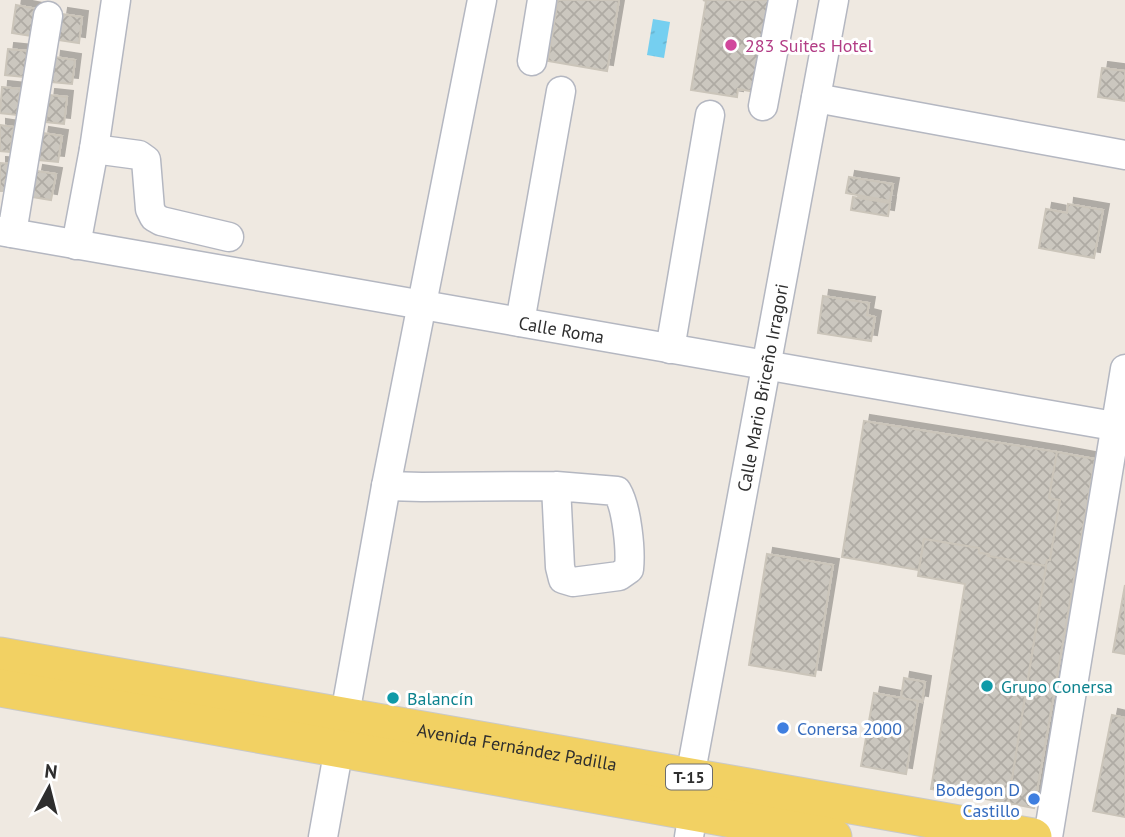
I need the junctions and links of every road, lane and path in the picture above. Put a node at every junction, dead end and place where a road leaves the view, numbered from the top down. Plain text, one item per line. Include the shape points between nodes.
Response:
1 (116, 0) edge
2 (482, 0) edge
3 (542, 0) edge
4 (783, 0) edge
5 (834, 0) edge
6 (48, 16) dead end
7 (532, 61) dead end
8 (561, 91) dead end
9 (816, 98) junction
10 (763, 106) dead end
11 (710, 115) dead end
12 (94, 149) junction
13 (1125, 155) edge
14 (6, 232) edge
15 (229, 237) dead end
16 (76, 245) junction
17 (421, 305) junction
18 (520, 322) junction
19 (670, 349) junction
20 (765, 365) junction
21 (1125, 369) edge
22 (1120, 428) edge
23 (386, 486) junction
24 (556, 486) dead end
25 (0, 656) edge
26 (0, 688) edge
27 (342, 733) junction
28 (691, 809) edge
29 (323, 837) edge
30 (833, 837) edge
31 (1033, 837) edge
32 (1048, 837) edge

1 - 12 street
2 - 17 street
3 - 7 street
4 - 10 street
5 - 9 street, Calle Mario Briceño Irragori
6 - 14 street
8 - 18 street
9 - 13 street
9 - 20 street, Calle Mario Briceño Irragori
11 - 19 street
12 - 15 street via 146,160 154,217
12 - 16 street
14 - 16 street, Calle Roma
16 - 17 street, Calle Roma
17 - 18 street, Calle Roma
17 - 23 street
18 - 19 street, Calle Roma
19 - 20 street, Calle Roma
20 - 22 street, Calle Roma
20 - 28 street, Calle Mario Briceño Irragori
21 - 22 street
22 - 32 street
23 - 24 street
23 - 27 street
25 - 27 main road, Avenida Fernández Padilla / T-15
26 - 27 main road, Avenida Fernández Padilla / T-15
27 - 28 main road, Avenida Fernández Padilla / T-15
27 - 29 street
28 - 30 main road, Avenida Fernández Padilla / T-15
28 - 31 main road, Avenida Fernández Padilla / T-15

